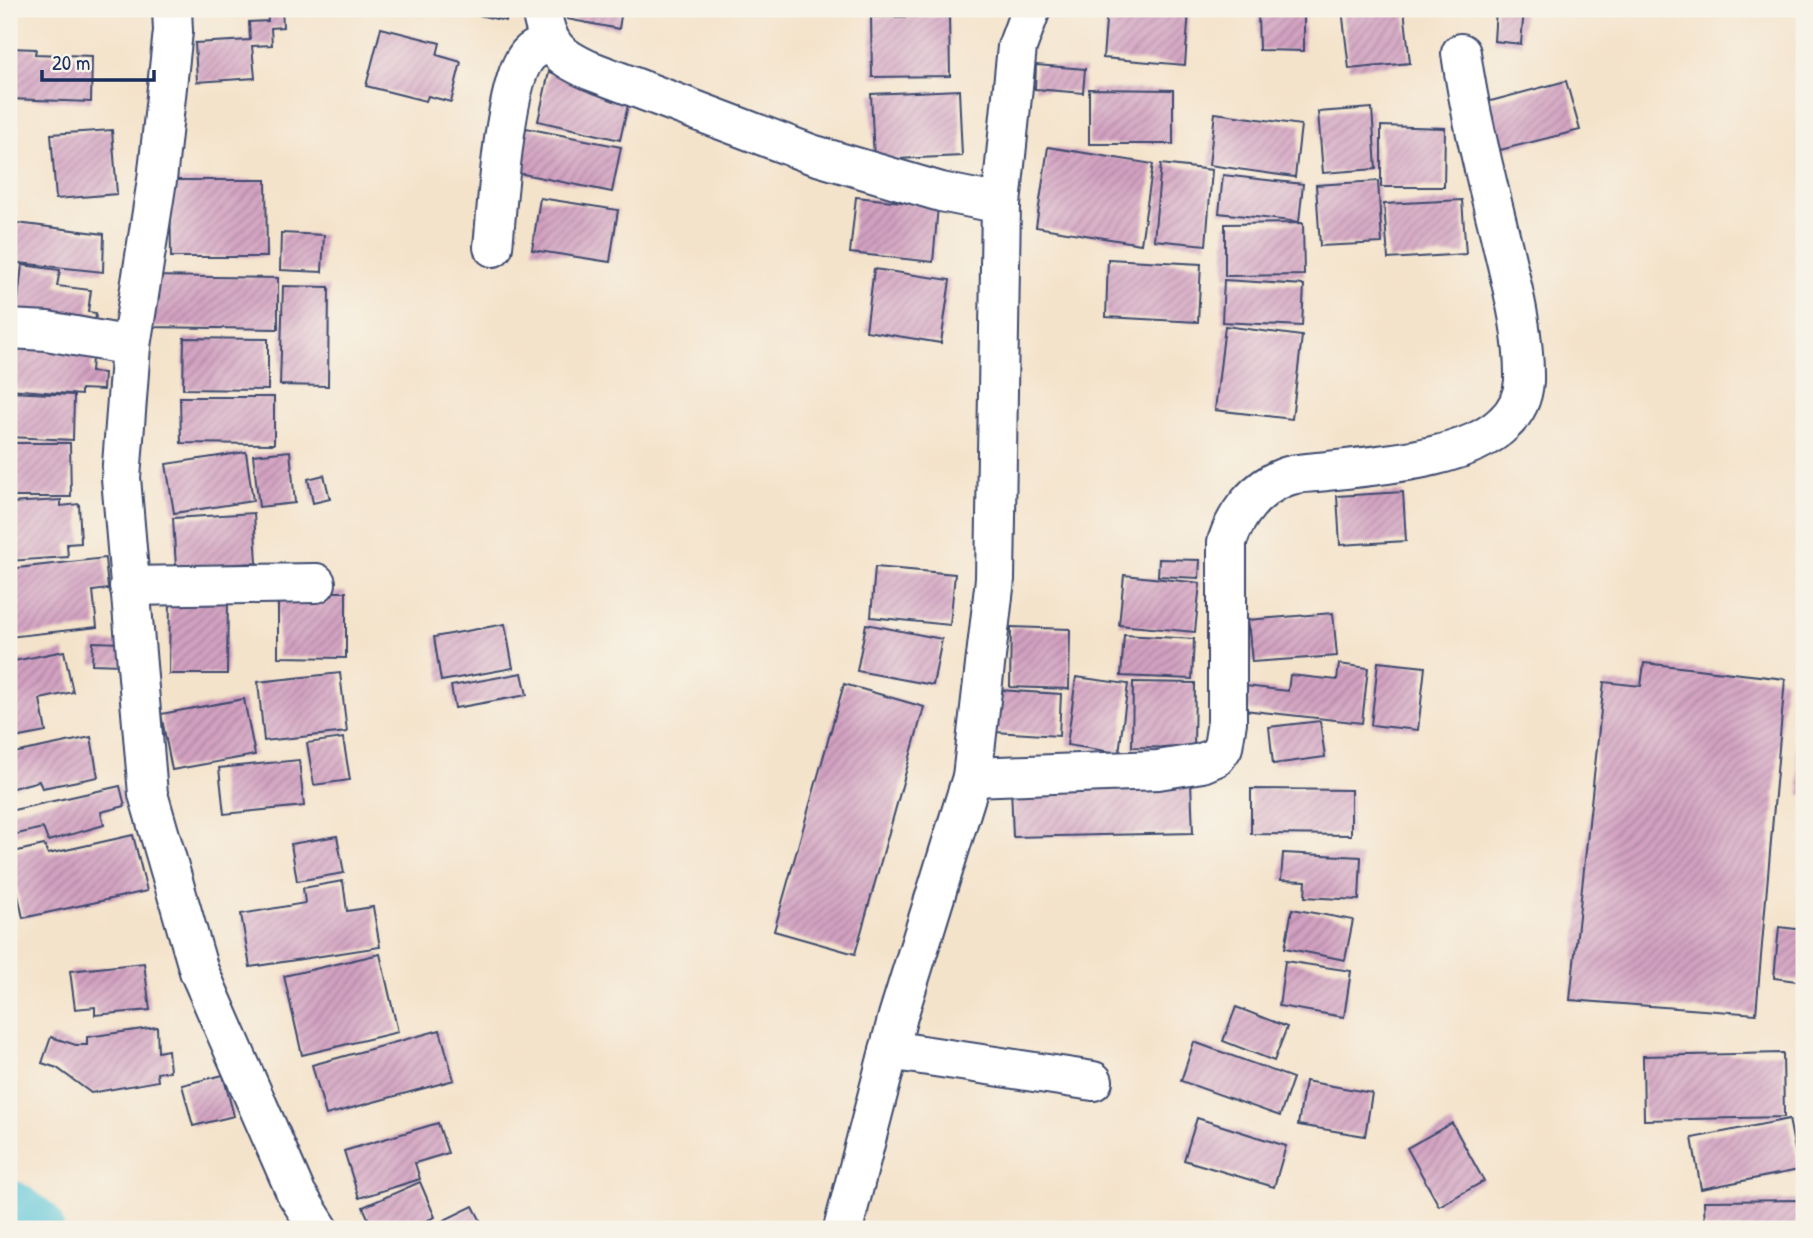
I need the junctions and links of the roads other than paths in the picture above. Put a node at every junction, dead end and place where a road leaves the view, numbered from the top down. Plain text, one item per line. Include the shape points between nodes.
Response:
1 (172, 9) edge
2 (1031, 9) edge
3 (546, 25) edge
4 (1461, 53) dead end
5 (1001, 204) junction
6 (493, 247) dead end
7 (9, 328) edge
8 (131, 346) junction
9 (316, 583) dead end
10 (129, 586) junction
11 (972, 777) junction
12 (889, 1050) junction
13 (1093, 1081) dead end
14 (319, 1229) edge
15 (843, 1229) edge

1 - 8 street via 157,180
2 - 5 street via 1017,47
3 - 5 street via 568,61 589,71 811,154 941,192
3 - 6 street via 516,79 503,145
4 - 11 street via 1469,110 1516,300 1524,384 1518,406 1503,425 1471,444 1414,460 1285,477 1246,505 1227,542 1227,722 1223,747 1216,757 1158,769
5 - 11 street via 995,579
7 - 8 street
8 - 10 street via 121,478
9 - 10 street
10 - 14 street via 148,794 198,971 296,1193
11 - 12 street
12 - 13 street
12 - 15 street

